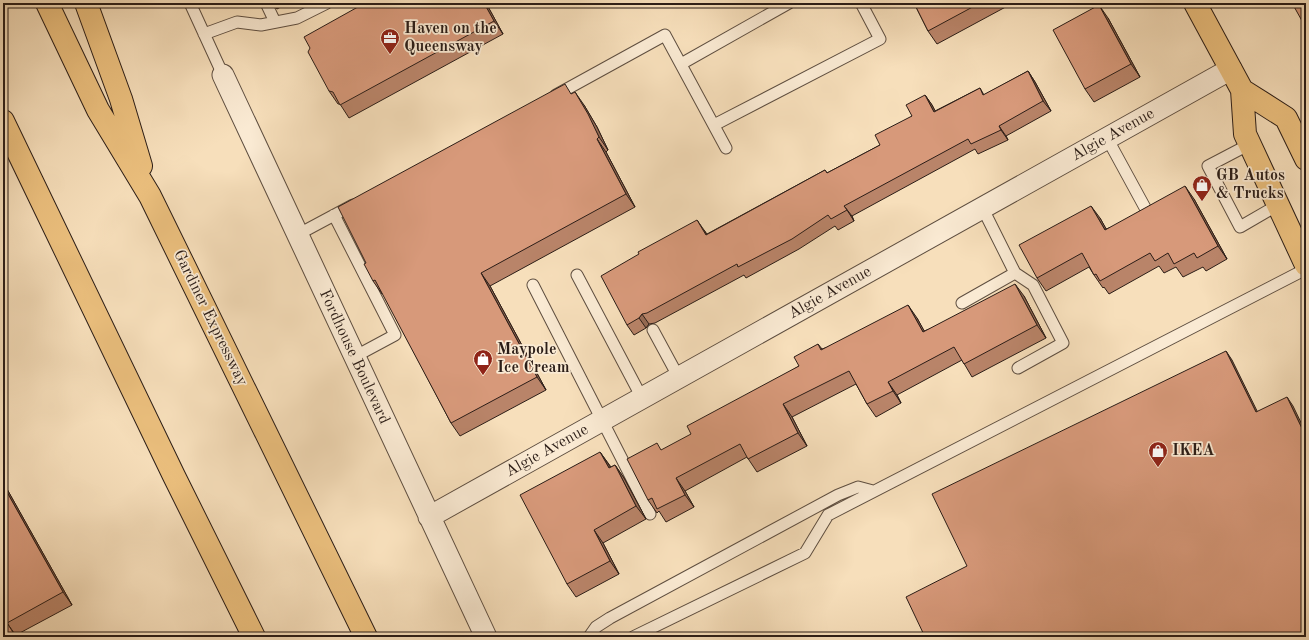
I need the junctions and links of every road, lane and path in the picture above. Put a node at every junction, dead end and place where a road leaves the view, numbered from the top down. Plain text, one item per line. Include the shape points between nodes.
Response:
1 (47, 3) edge
2 (86, 3) edge
3 (190, 3) edge
4 (266, 3) edge
5 (327, 3) edge
6 (789, 3) edge
7 (861, 3) edge
8 (1195, 3) edge
9 (276, 22) junction
10 (204, 34) junction
11 (681, 64) junction
12 (1231, 70) junction
13 (223, 75) joint
14 (1242, 90) junction
15 (548, 99) edge
16 (3, 121) edge
17 (714, 125) junction
18 (1107, 138) junction
19 (1250, 144) junction
20 (726, 148) dead end
21 (1306, 159) edge
22 (150, 196) junction
23 (362, 200) edge
24 (1278, 205) junction
25 (982, 207) junction
26 (334, 215) junction
27 (1149, 215) edge
28 (297, 235) junction
29 (1306, 266) edge
30 (1306, 269) edge
31 (1015, 273) junction
32 (577, 275) dead end
33 (533, 285) dead end
34 (962, 303) dead end
35 (653, 330) dead end
36 (354, 357) junction
37 (1018, 368) dead end
38 (678, 378) junction
39 (642, 398) junction
40 (602, 421) junction
41 (873, 491) junction
42 (650, 514) edge
43 (429, 517) junction
44 (254, 637) edge
45 (366, 637) edge
46 (486, 637) edge
47 (589, 637) edge
48 (633, 637) edge

1 - 22 main road, Gardiner Expressway via 98,110
2 - 22 main road via 121,99
3 - 10 lane
4 - 9 lane
5 - 9 lane via 297,18
6 - 11 lane
7 - 17 lane via 880,39
8 - 12 main road
9 - 10 lane via 261,25 237,22
10 - 13 lane
11 - 15 lane via 665,35
11 - 17 lane
12 - 14 main road
12 - 18 street, Algie Avenue
13 - 28 street, Fordhouse Boulevard
14 - 19 main road via 1244,134
14 - 21 main road via 1286,118
16 - 44 main road via 170,469
17 - 20 lane
18 - 25 street, Algie Avenue
18 - 27 lane
19 - 24 main road
19 - 24 lane via 1208,166 1240,227
22 - 45 main road, Gardiner Expressway
23 - 26 lane
24 - 29 main road
25 - 31 lane
25 - 38 street, Algie Avenue
26 - 28 lane
26 - 36 lane via 395,335
28 - 36 street, Fordhouse Boulevard
30 - 41 lane
31 - 34 lane
31 - 37 lane via 1033,285 1063,342
32 - 39 lane
33 - 40 lane
35 - 38 lane
36 - 43 street, Fordhouse Boulevard
38 - 39 street, Algie Avenue
39 - 40 street, Algie Avenue
40 - 42 lane
40 - 43 street, Algie Avenue
41 - 47 lane via 858,487 838,495 610,618 596,627
41 - 48 lane via 828,515 805,553
43 - 46 street, Fordhouse Boulevard

